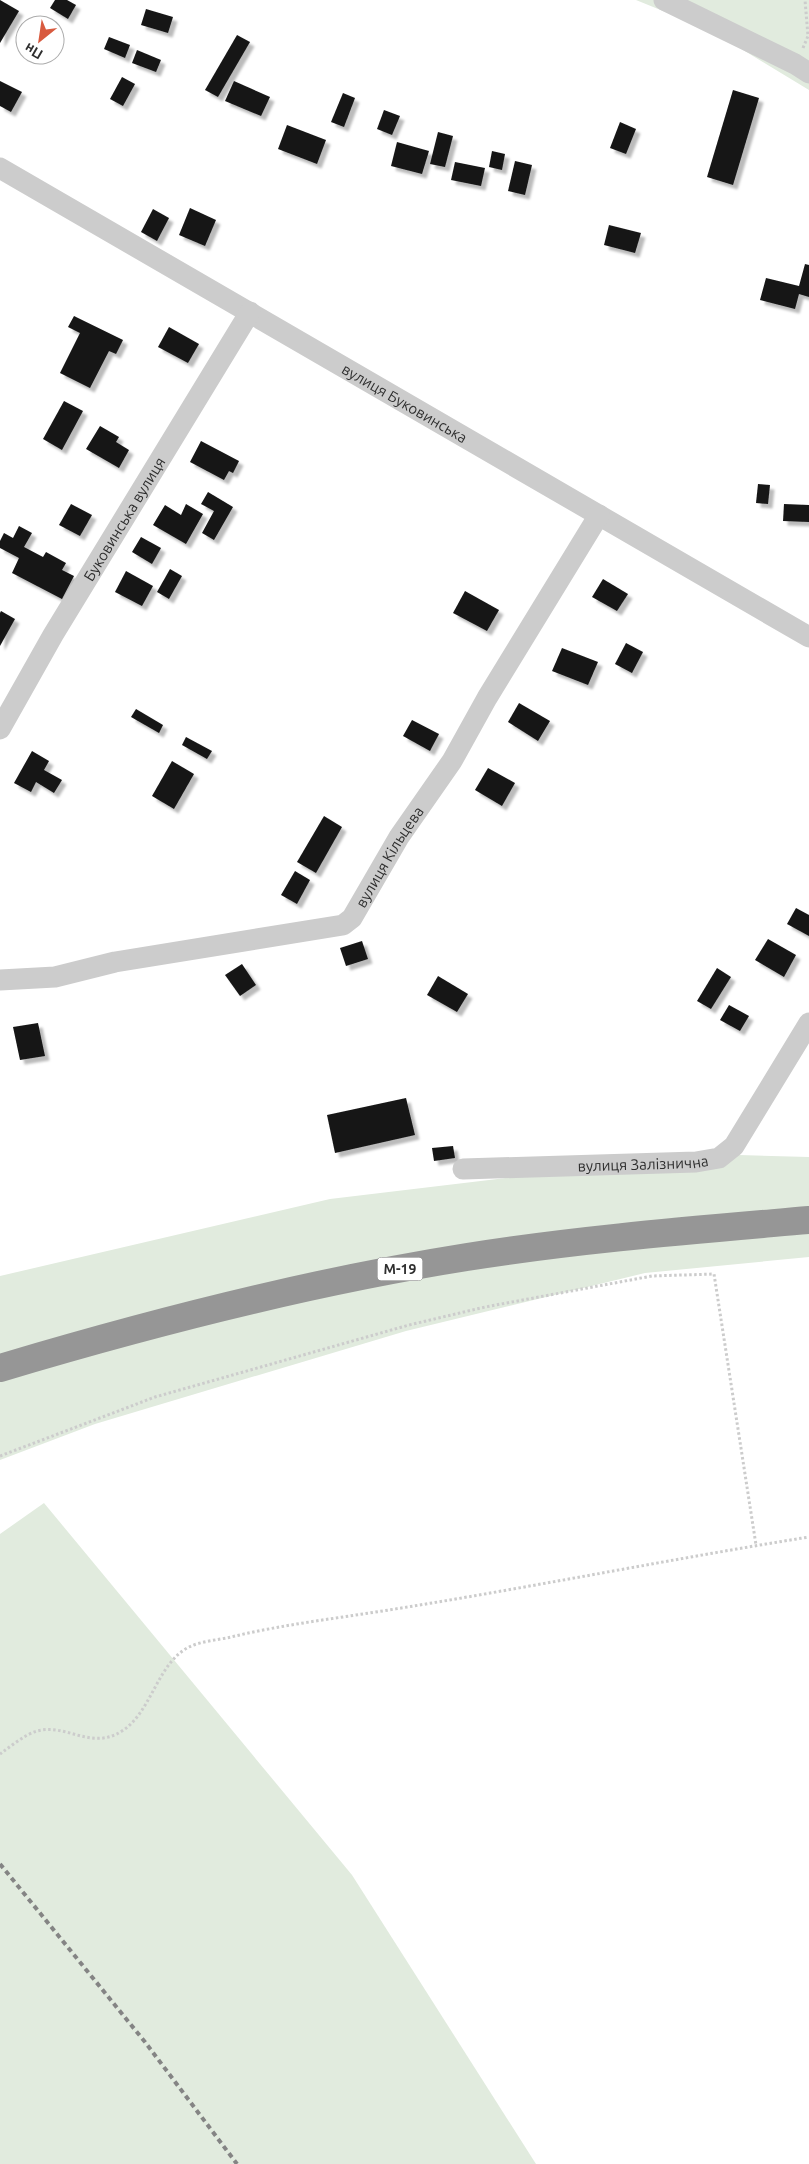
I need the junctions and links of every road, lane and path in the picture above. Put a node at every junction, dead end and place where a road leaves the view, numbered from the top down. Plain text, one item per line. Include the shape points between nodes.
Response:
1 (664, 0) edge
2 (805, 0) edge
3 (802, 69) edge
4 (0, 168) edge
5 (250, 312) junction
6 (599, 515) junction
7 (809, 637) edge
8 (0, 729) edge
9 (0, 980) edge
10 (809, 1023) edge
11 (463, 1169) dead end
12 (809, 1220) edge
13 (0, 1368) edge
14 (0, 1456) edge
15 (809, 1537) edge
16 (756, 1545) junction
17 (0, 1754) edge

1 - 3 street
2 - 3 path via 808,36
4 - 5 street, вулиця Буковинська
5 - 6 street, вулиця Буковинська
5 - 8 street, Буковинська вулиця via 53,635
6 - 7 street, вулиця Буковинська
6 - 9 street, вулиця Кільцева via 452,761 399,837 352,918 342,925 115,962 55,977
10 - 11 street, вулиця Залізнична via 734,1146 719,1158 696,1162
12 - 13 highway, М-19 via 638,1235 468,1257 324,1283 219,1307
14 - 16 path via 155,1397 409,1325 485,1307 652,1276 714,1274
15 - 16 path
16 - 17 path via 473,1597 252,1632 190,1646 176,1655 138,1717 121,1731 104,1738 81,1738 62,1730 37,1731

